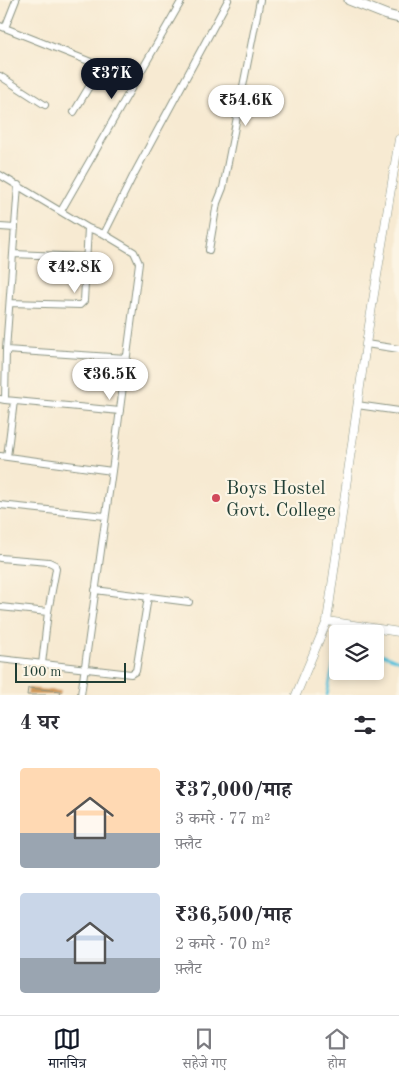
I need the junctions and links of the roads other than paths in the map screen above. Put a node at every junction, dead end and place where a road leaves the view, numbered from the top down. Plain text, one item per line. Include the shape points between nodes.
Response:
1 (16, 0) edge
2 (182, 0) edge
3 (228, 0) edge
4 (260, 0) edge
5 (349, 0) edge
6 (399, 18) edge
7 (3, 27) edge
8 (0, 76) edge
9 (45, 105) dead end
10 (74, 112) dead end
11 (399, 139) edge
12 (0, 175) edge
13 (18, 185) junction
14 (60, 211) junction
15 (0, 227) edge
16 (15, 228) junction
17 (88, 228) junction
18 (104, 234) junction
19 (209, 250) dead end
20 (13, 254) junction
21 (87, 257) junction
22 (10, 303) junction
23 (366, 344) junction
24 (399, 349) edge
25 (6, 350) junction
26 (126, 358) junction
27 (2, 400) edge
28 (14, 401) junction
29 (358, 405) junction
30 (120, 411) junction
31 (399, 411) edge
32 (3, 457) edge
33 (112, 471) junction
34 (0, 505) edge
35 (105, 516) junction
36 (0, 558) edge
37 (95, 590) junction
38 (148, 597) junction
39 (190, 602) dead end
40 (0, 607) edge
41 (48, 612) junction
42 (327, 620) junction
43 (399, 632) edge
44 (0, 659) edge
45 (42, 664) junction
46 (85, 669) junction
47 (81, 695) edge
48 (296, 695) edge

1 - 7 street
2 - 14 street
3 - 18 street
4 - 19 street
5 - 6 main road
7 - 10 street via 98,67
8 - 9 street
11 - 23 street
12 - 13 street
13 - 14 street
13 - 16 street
14 - 17 street
15 - 16 street
16 - 20 street
17 - 18 street
17 - 21 street
18 - 26 street via 134,252 138,263
20 - 21 street
20 - 22 street
21 - 22 street via 85,297 80,305
22 - 25 street
23 - 24 street
23 - 29 street
25 - 26 street
25 - 27 street
26 - 30 street
27 - 28 street
28 - 30 street
28 - 32 street
29 - 31 street
29 - 42 street
30 - 33 street
32 - 33 street
33 - 35 street
34 - 35 street
35 - 37 street
36 - 41 street via 55,565
37 - 38 street
37 - 46 street
38 - 39 street
38 - 46 street via 136,670 132,674
40 - 41 street
41 - 45 street
42 - 43 street
42 - 48 street
44 - 45 street
45 - 46 street
46 - 47 street

